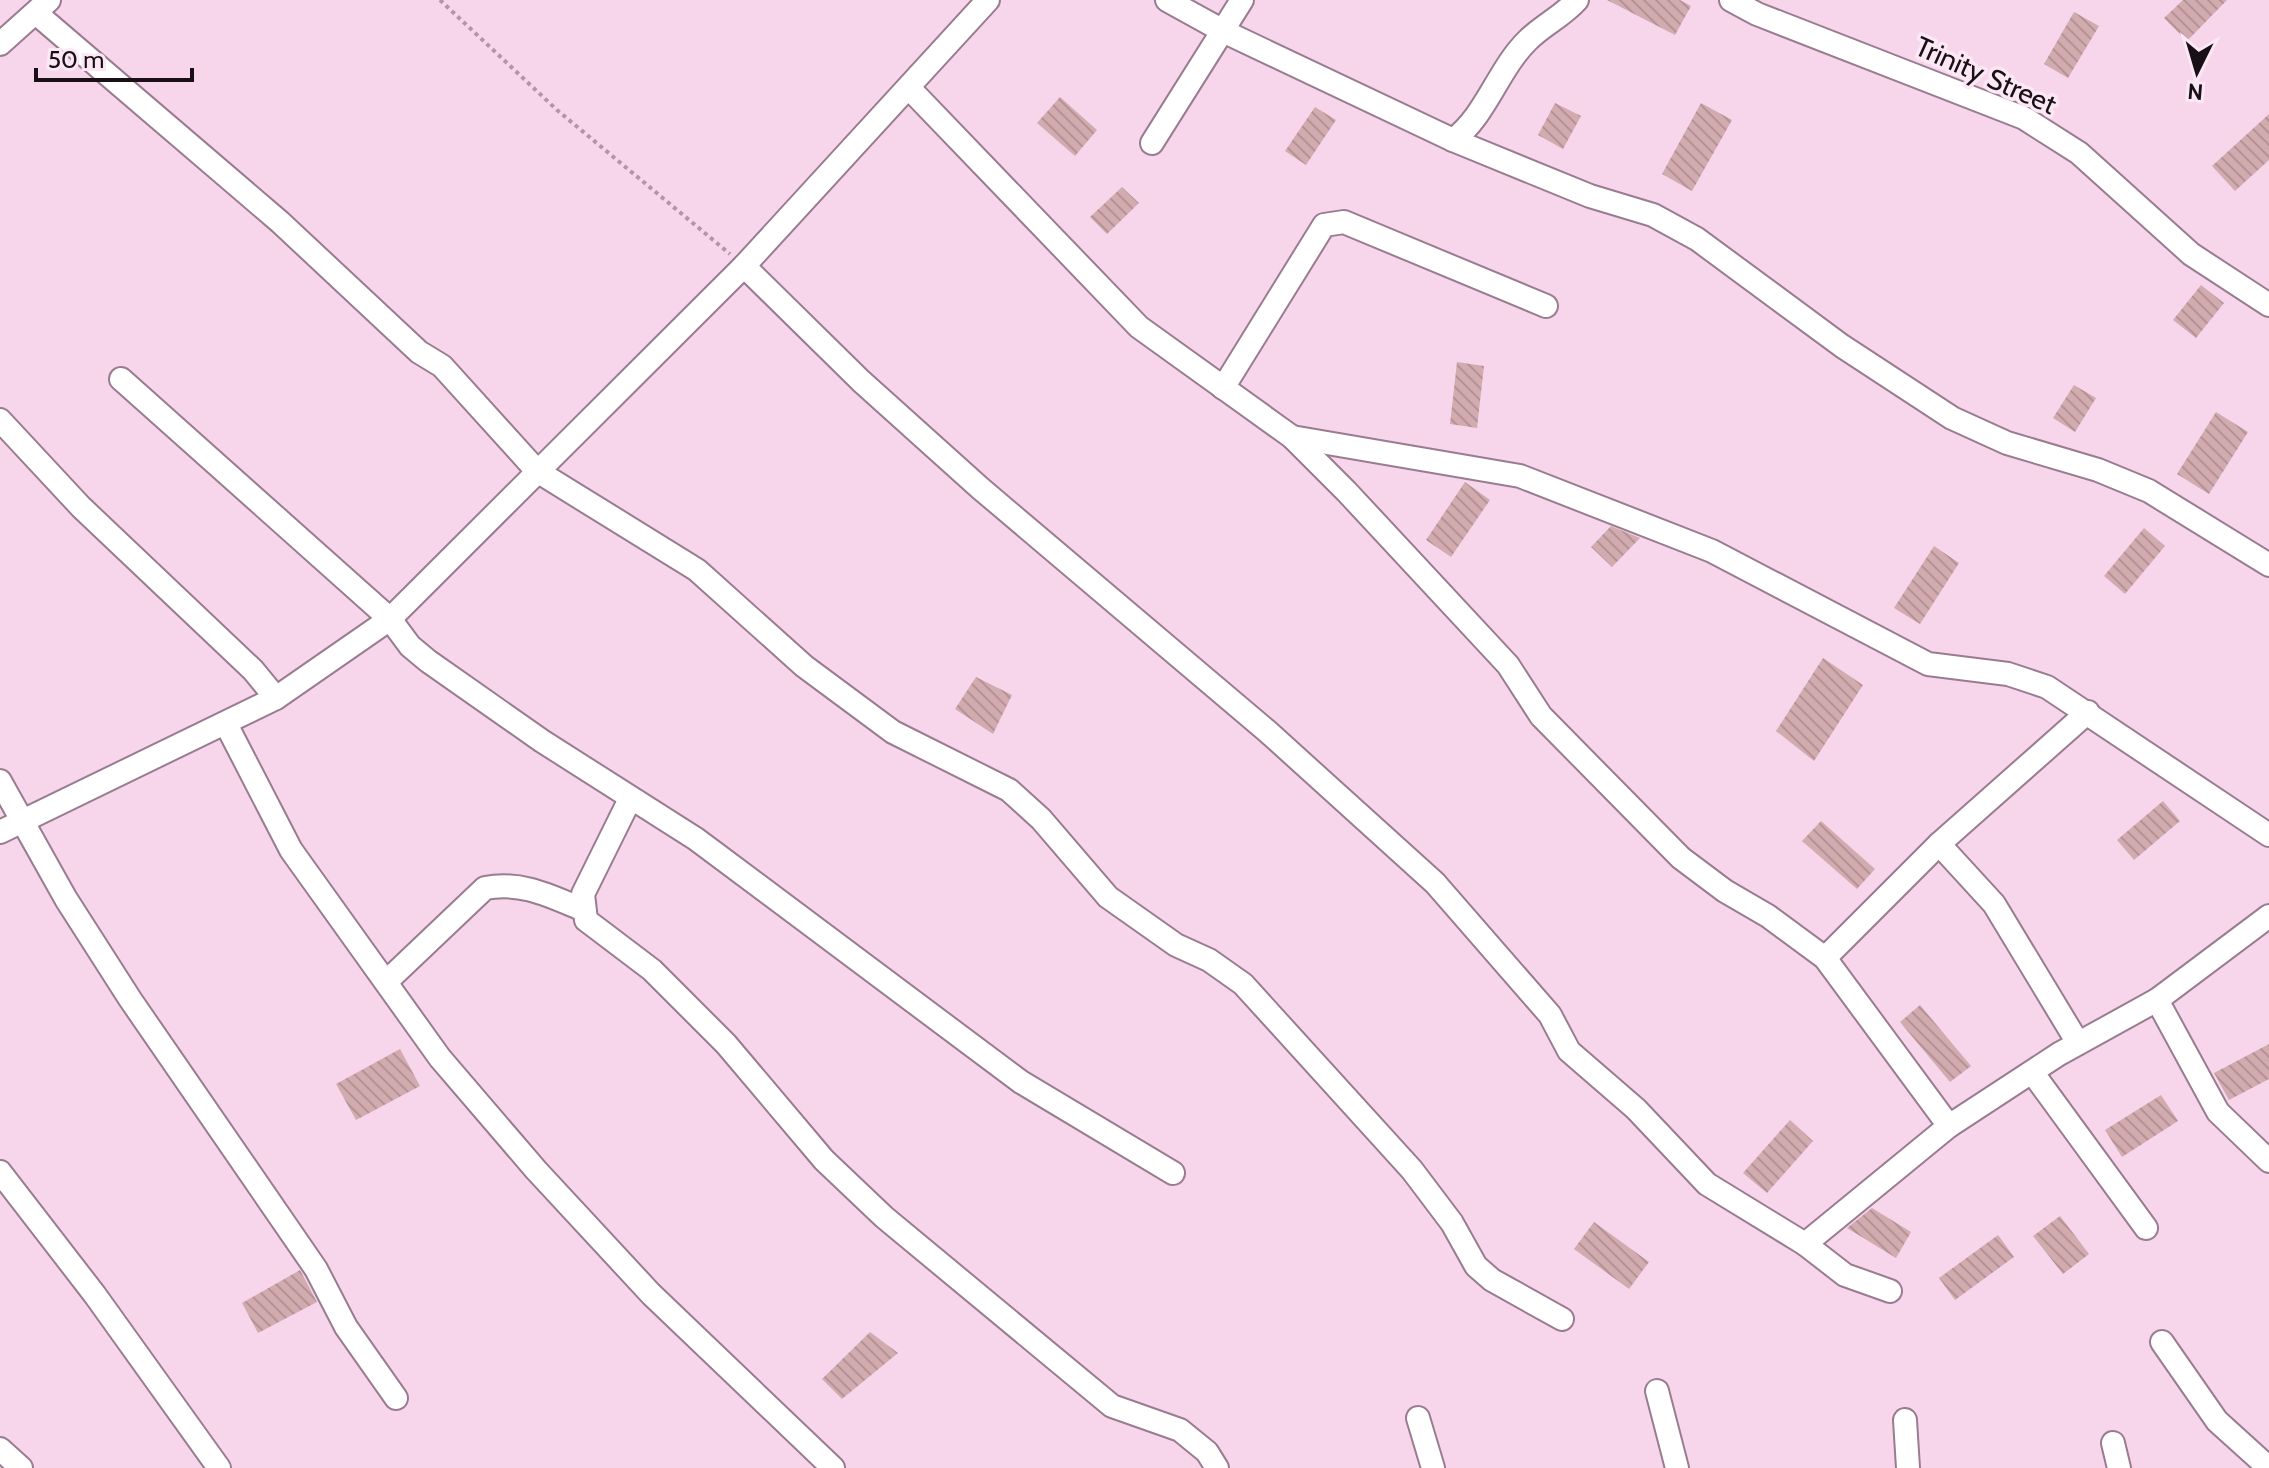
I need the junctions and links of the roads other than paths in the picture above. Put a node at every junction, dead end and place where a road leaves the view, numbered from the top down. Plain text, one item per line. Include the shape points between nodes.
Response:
1 (988, 0) edge
2 (1167, 0) edge
3 (1242, 0) edge
4 (1577, 0) edge
5 (1731, 0) edge
6 (43, 7) edge
7 (1225, 32) junction
8 (0, 44) edge
9 (910, 89) junction
10 (1453, 140) junction
11 (1152, 143) dead end
12 (744, 266) junction
13 (2269, 305) edge
14 (1546, 306) dead end
15 (121, 379) dead end
16 (1223, 388) junction
17 (0, 420) edge
18 (1292, 437) junction
19 (537, 471) junction
20 (2269, 565) edge
21 (390, 619) junction
22 (276, 698) junction
23 (2088, 712) junction
24 (226, 724) junction
25 (0, 781) edge
26 (630, 799) junction
27 (23, 820) junction
28 (0, 832) edge
29 (2269, 835) edge
30 (1939, 844) junction
31 (584, 910) junction
32 (2269, 916) edge
33 (1825, 958) junction
34 (386, 982) junction
35 (2157, 1000) junction
36 (2078, 1043) junction
37 (2032, 1072) junction
38 (1949, 1126) junction
39 (2269, 1161) edge
40 (0, 1172) edge
41 (1173, 1173) dead end
42 (2146, 1228) dead end
43 (1805, 1244) junction
44 (1890, 1291) dead end
45 (1562, 1319) dead end
46 (2162, 1342) dead end
47 (1657, 1391) dead end
48 (396, 1398) dead end
49 (1418, 1418) dead end
50 (1905, 1420) dead end
51 (2113, 1443) dead end
52 (0, 1449) edge
53 (21, 1468) edge
54 (219, 1468) edge
55 (833, 1468) edge
56 (1217, 1468) edge
57 (1433, 1468) edge
58 (1677, 1468) edge
59 (1908, 1468) edge
60 (2119, 1468) edge
61 (2269, 1468) edge

1 - 9 street
2 - 7 street
3 - 7 street
4 - 10 street via 1528,39 1498,76 1466,131
5 - 13 street, Trinity Street via 2024,118 2079,153 2191,254
6 - 8 street
6 - 19 street via 419,352 442,366
7 - 10 street
7 - 11 street
9 - 12 street
9 - 16 street via 1139,327
10 - 20 street via 1590,196 1653,215 1697,239 1842,346 1952,418 2007,443 2149,491
12 - 19 street
12 - 43 street via 969,479 1267,731 1435,883 1550,1015 1569,1051 1636,1109 1707,1184
14 - 16 street via 1344,222 1332,222 1324,225
15 - 21 street
16 - 18 street
17 - 22 street
18 - 23 street via 1520,476 1712,551 1928,664 2008,674 2047,687
18 - 33 street via 1508,665 1541,716 1681,858
19 - 21 street
19 - 45 street via 697,570 804,666 893,732 1009,790 1108,897 1243,984 1412,1170 1476,1266
21 - 22 street
21 - 26 street via 428,661
22 - 24 street
23 - 29 street
23 - 30 street
24 - 27 street
24 - 34 street via 291,850
25 - 27 street
26 - 31 street via 583,894
26 - 41 street via 696,839 1021,1082
27 - 28 street
27 - 48 street via 130,999 316,1269 346,1327
30 - 33 street
30 - 36 street via 1994,904
31 - 34 street via 527,887 485,888
31 - 56 street via 586,920 652,970 726,1044 824,1160 884,1217 1112,1406 1180,1430
32 - 35 street
33 - 38 street
34 - 55 street via 440,1058 536,1170 651,1294
35 - 36 street
35 - 39 street via 2218,1112
36 - 37 street
37 - 38 street
37 - 42 street
38 - 43 street
40 - 54 street
43 - 44 street via 1845,1275
46 - 61 street via 2217,1421
47 - 58 street
49 - 57 street
50 - 59 street
51 - 60 street
52 - 53 street

